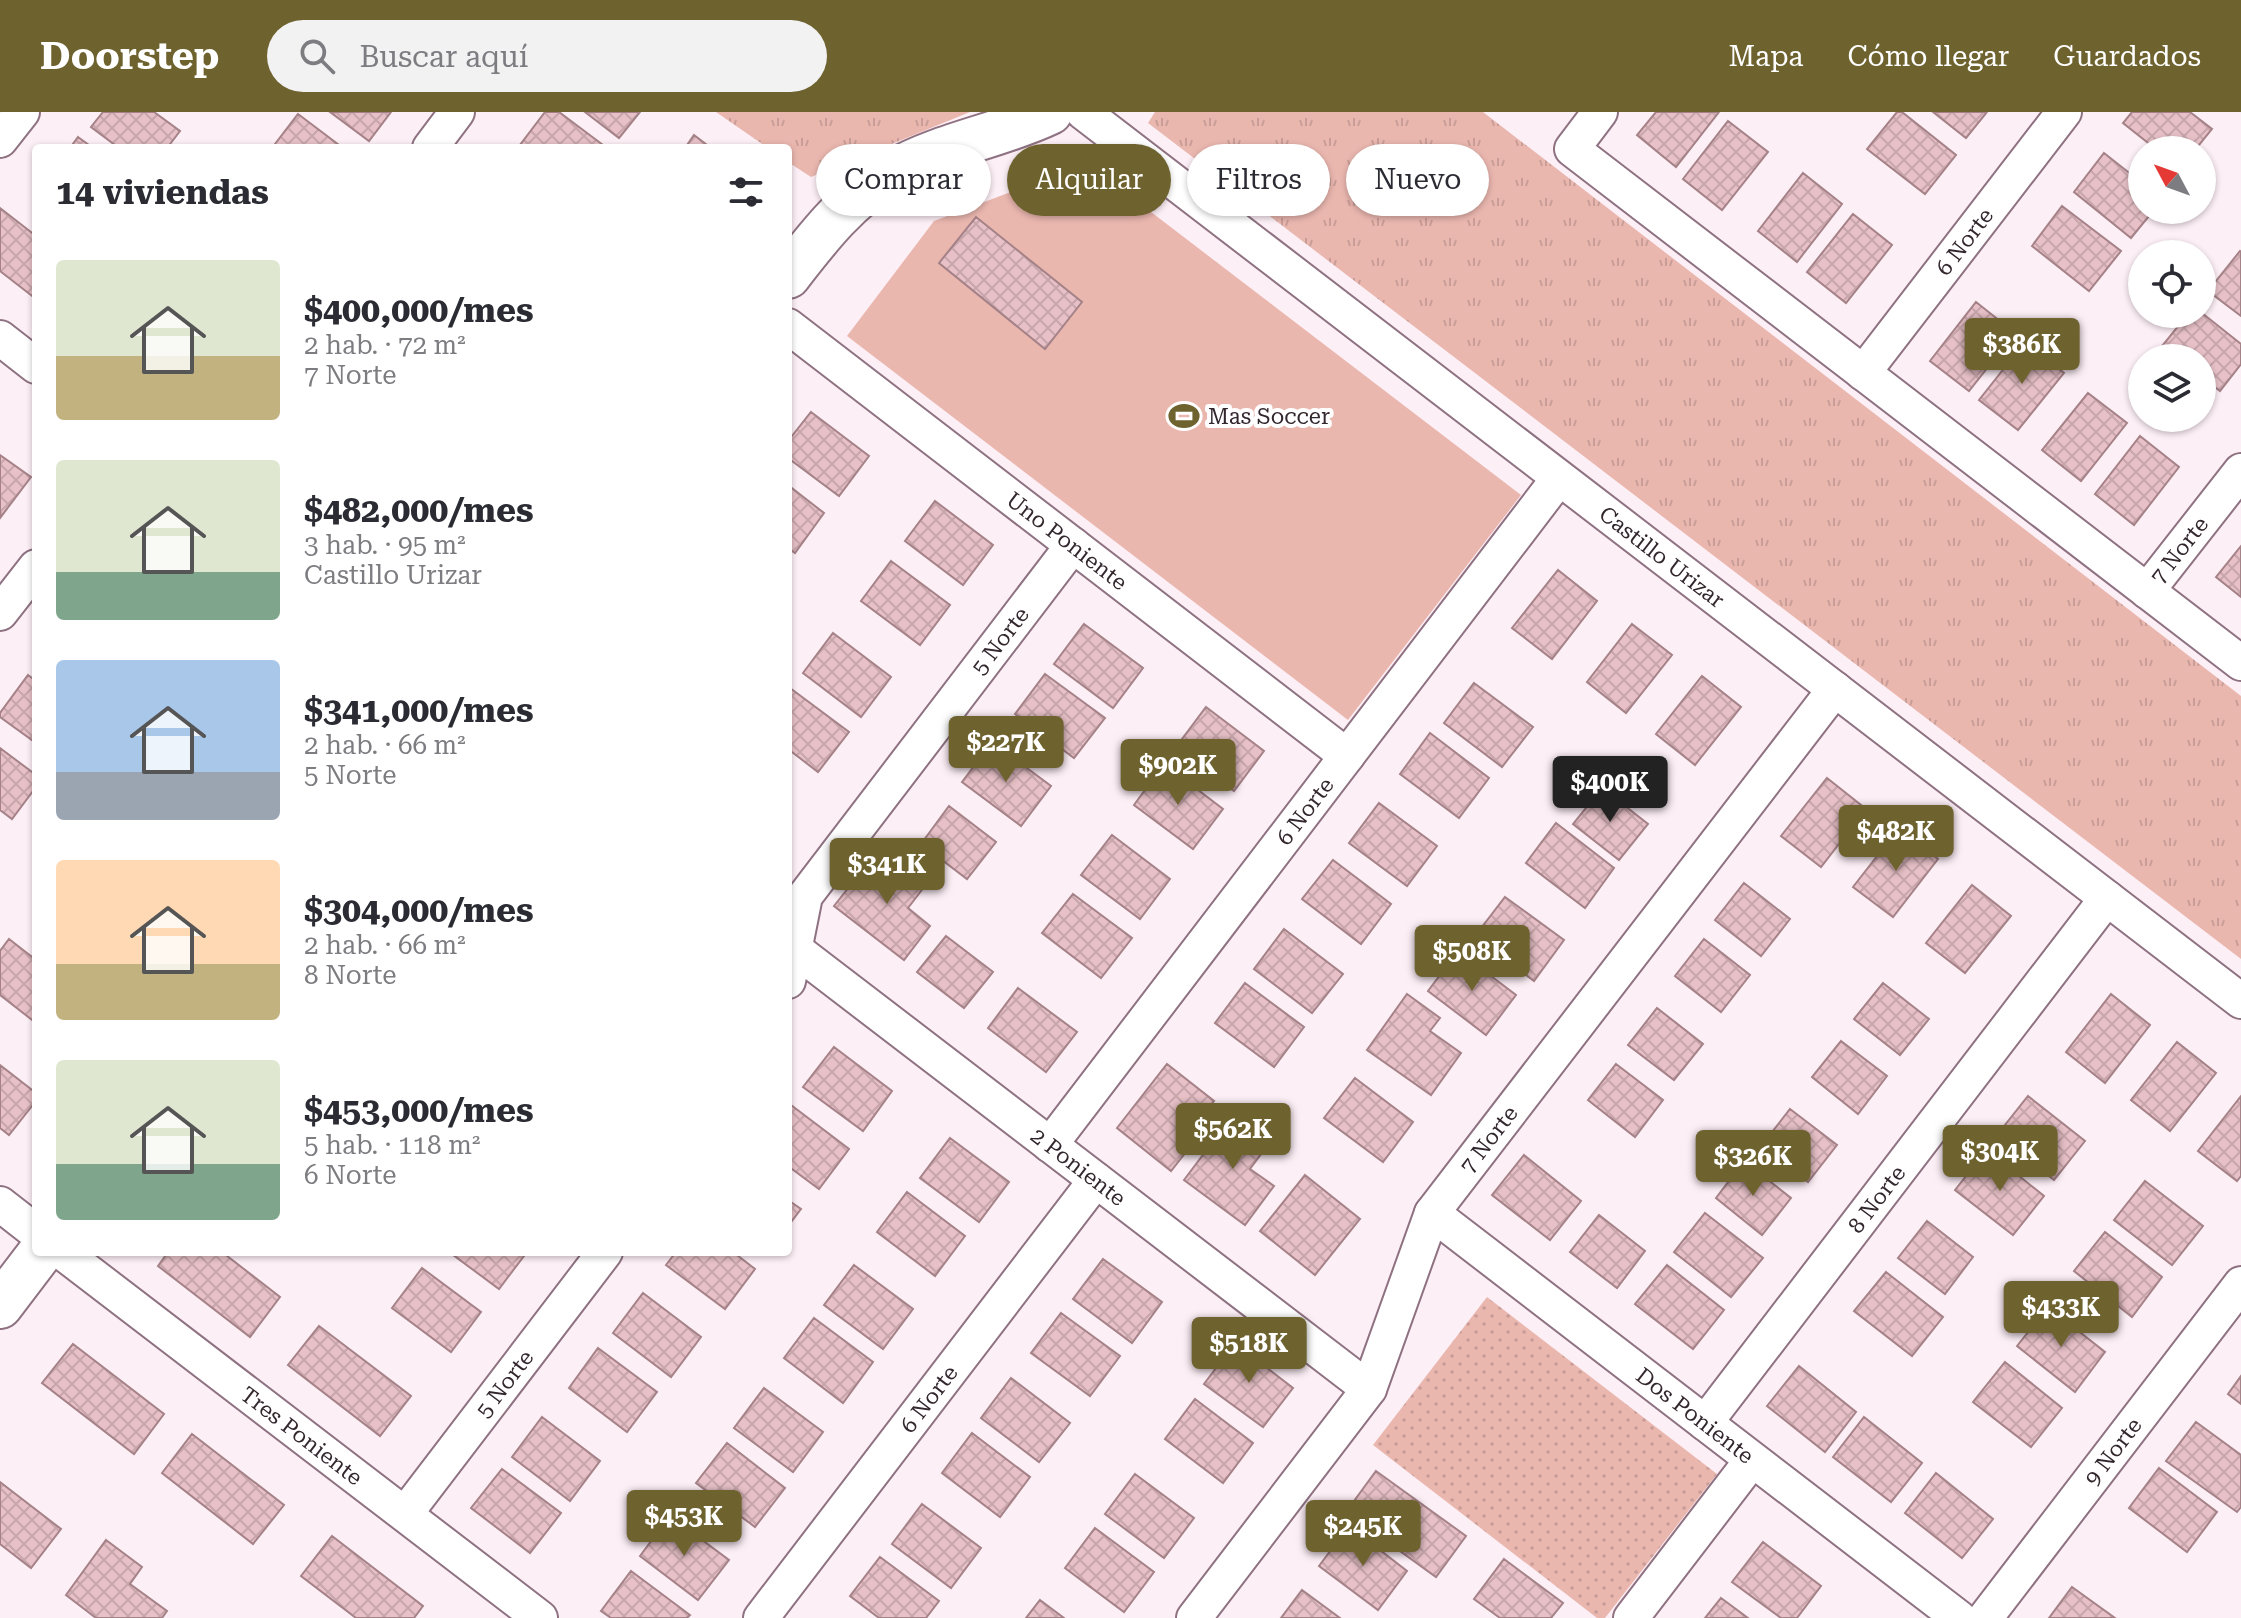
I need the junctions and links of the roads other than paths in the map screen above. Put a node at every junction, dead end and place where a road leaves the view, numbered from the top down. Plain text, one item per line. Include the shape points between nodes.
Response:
1 (22, 112) edge
2 (457, 112) edge
3 (1050, 112) edge
4 (1083, 112) edge
5 (1600, 112) edge
6 (2064, 112) edge
7 (0, 140) edge
8 (433, 144) edge
9 (792, 271) edge
10 (792, 329) edge
11 (0, 338) edge
12 (32, 363) edge
13 (1863, 373) junction
14 (2241, 471) edge
15 (1559, 478) junction
16 (1073, 545) junction
17 (32, 572) edge
18 (2147, 591) junction
19 (0, 613) edge
20 (2241, 663) edge
21 (1835, 689) junction
22 (1347, 756) junction
23 (2107, 898) junction
24 (792, 950) edge
25 (792, 959) edge
26 (2241, 1001) edge
27 (1050, 1145) junction
28 (1096, 1180) junction
29 (0, 1204) edge
30 (1432, 1213) junction
31 (32, 1229) edge
32 (38, 1256) edge
33 (67, 1256) edge
34 (602, 1256) edge
35 (2241, 1284) edge
36 (0, 1306) edge
37 (1369, 1389) junction
38 (1705, 1423) junction
39 (1752, 1460) junction
40 (405, 1514) junction
41 (540, 1618) edge
42 (761, 1618) edge
43 (1194, 1618) edge
44 (1631, 1618) edge
45 (1959, 1618) edge
46 (1985, 1618) edge

1 - 7 street
2 - 8 street
3 - 9 street via 893,172 863,191
4 - 15 street, Castillo Urizar
5 - 13 street via 1572,149
6 - 13 street, 6 Norte
10 - 16 street, Uno Poniente
11 - 12 street
13 - 18 street
14 - 18 street, 7 Norte
15 - 21 street, Castillo Urizar
15 - 22 street, 6 Norte
16 - 22 street, Uno Poniente
16 - 24 street, 5 Norte via 805,896
17 - 19 street
18 - 20 street
21 - 23 street, Castillo Urizar
21 - 30 street, 7 Norte
22 - 27 street, 6 Norte
23 - 26 street, Castillo Urizar
23 - 38 street, 8 Norte
25 - 27 street, 2 Poniente
27 - 28 street, 2 Poniente
28 - 37 street, 2 Poniente
28 - 42 street, 6 Norte
29 - 31 street
30 - 37 street, 7 Norte
30 - 38 street, Dos Poniente
32 - 36 street
33 - 40 street, Tres Poniente
34 - 40 street, 5 Norte
35 - 46 street, 9 Norte
37 - 43 street, 7 Norte
38 - 39 street, Dos Poniente
39 - 44 street
39 - 45 street, Dos Poniente
40 - 41 street, Tres Poniente

